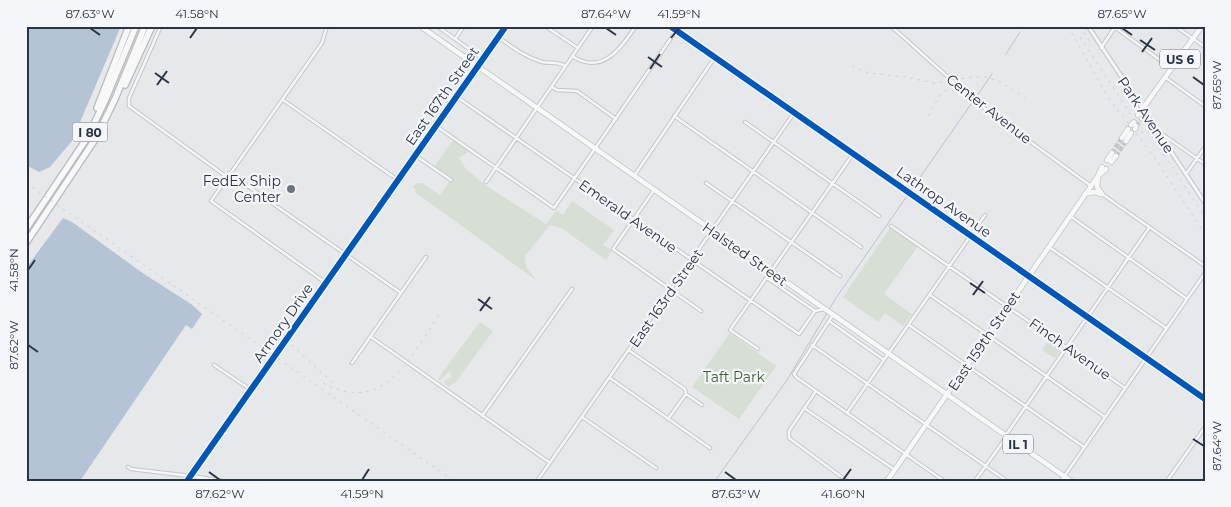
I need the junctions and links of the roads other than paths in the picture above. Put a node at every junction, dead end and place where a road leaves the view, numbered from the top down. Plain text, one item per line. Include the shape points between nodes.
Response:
1 (129, 26) edge
2 (136, 26) edge
3 (145, 26) edge
4 (152, 26) edge
5 (161, 26) edge
6 (328, 26) edge
7 (420, 26) edge
8 (437, 26) edge
9 (464, 26) edge
10 (506, 26) edge
11 (545, 26) edge
12 (593, 26) edge
13 (636, 26) edge
14 (670, 26) edge
15 (891, 26) edge
16 (1088, 26) edge
17 (1175, 26) edge
18 (1202, 26) edge
19 (1114, 27) edge
20 (676, 31) junction
21 (498, 37) junction
22 (455, 39) junction
23 (1194, 39) junction
24 (1205, 46) edge
25 (578, 48) junction
26 (1101, 48) junction
27 (572, 56) junction
28 (715, 57) junction
29 (483, 59) junction
30 (565, 66) junction
31 (478, 67) junction
32 (1173, 68) junction
33 (1166, 78) junction
34 (552, 87) junction
35 (457, 97) junction
36 (115, 99) junction
37 (282, 100) junction
38 (1205, 106) edge
39 (537, 108) junction
40 (1144, 110) junction
41 (794, 112) junction
42 (674, 116) junction
43 (1140, 117) tunnel mouth
44 (616, 119) junction
45 (745, 122) dead end
46 (436, 126) junction
47 (1133, 127) tunnel mouth
48 (1158, 131) junction
49 (516, 138) junction
50 (1124, 140) tunnel mouth
51 (774, 142) junction
52 (1205, 147) edge
53 (596, 149) junction
54 (853, 154) junction
55 (77, 155) junction
56 (1114, 155) tunnel mouth
57 (416, 156) junction
58 (1197, 159) junction
59 (1109, 161) dead end
60 (1205, 164) edge
61 (495, 168) junction
62 (1104, 168) dead end
63 (753, 172) junction
64 (1186, 174) junction
65 (228, 175) junction
66 (634, 176) junction
67 (1098, 176) junction
68 (575, 179) junction
69 (398, 180) junction
70 (451, 180) dead end
71 (486, 182) dead end
72 (706, 183) dead end
73 (833, 183) junction
74 (1091, 186) junction
75 (654, 190) junction
76 (1085, 194) junction
77 (1102, 194) junction
78 (733, 201) junction
79 (1205, 203) edge
80 (812, 213) junction
81 (985, 215) dead end
82 (879, 216) dead end
83 (1070, 216) junction
84 (634, 220) junction
85 (891, 226) dead end
86 (1149, 228) junction
87 (26, 229) edge
88 (713, 231) junction
89 (971, 236) junction
90 (792, 242) junction
91 (26, 243) edge
92 (1049, 246) junction
93 (861, 247) dead end
94 (346, 255) junction
95 (426, 257) dead end
96 (1128, 258) junction
97 (692, 260) junction
98 (950, 266) junction
99 (1205, 266) edge
100 (771, 272) junction
101 (1205, 273) edge
102 (840, 276) dead end
103 (1028, 276) junction
104 (767, 278) junction
105 (326, 283) junction
106 (1108, 288) junction
107 (572, 289) dead end
108 (671, 290) junction
109 (401, 293) junction
110 (930, 295) junction
111 (1187, 299) junction
112 (750, 301) junction
113 (814, 302) junction
114 (1008, 305) junction
115 (824, 309) junction
116 (701, 311) dead end
117 (815, 311) junction
118 (833, 315) junction
119 (1088, 317) junction
120 (828, 321) junction
121 (909, 324) junction
122 (1166, 328) junction
123 (988, 335) junction
124 (371, 337) junction
125 (812, 345) junction
126 (1067, 347) junction
127 (758, 349) dead end
128 (629, 350) junction
129 (888, 354) junction
130 (1146, 358) junction
131 (884, 360) junction
132 (352, 363) dead end
133 (214, 365) dead end
134 (967, 365) junction
135 (1046, 376) junction
136 (610, 378) junction
137 (868, 384) junction
138 (1125, 388) junction
139 (251, 390) junction
140 (816, 391) junction
141 (686, 394) junction
142 (947, 395) junction
143 (1205, 399) edge
144 (702, 405) dead end
145 (1026, 406) junction
146 (804, 408) junction
147 (847, 413) junction
148 (482, 416) junction
149 (582, 417) junction
150 (1105, 417) junction
151 (668, 419) junction
152 (926, 424) junction
153 (1205, 427) edge
154 (1006, 436) junction
155 (1084, 447) junction
156 (710, 448) dead end
157 (906, 454) junction
158 (550, 463) junction
159 (128, 466) dead end
160 (986, 466) junction
161 (656, 468) dead end
162 (894, 470) junction
163 (190, 476) junction
164 (1063, 478) edge
165 (187, 481) edge
166 (222, 481) edge
167 (538, 481) edge
168 (847, 481) edge
169 (887, 481) edge
170 (944, 481) edge
171 (976, 481) edge
172 (1007, 481) edge
173 (1071, 481) edge
174 (1167, 481) edge

1 - 55 highway
2 - 55 highway, I 80 via 105,101
3 - 36 highway, I 80
4 - 36 highway via 124,88
5 - 65 street via 129,98 129,106
6 - 37 street via 322,43
7 - 31 main road, Halsted Street / IL 1
8 - 22 street
9 - 22 street
10 - 21 street, East 167th Street
11 - 25 street
12 - 25 street
13 - 27 street via 619,51 609,58 580,61
14 - 20 street, Lathrop Avenue
15 - 74 street, Center Avenue via 977,103
16 - 26 street, Park Avenue
17 - 23 street
18 - 23 main road, US 6
19 - 26 street
19 - 32 street
20 - 28 street, Lathrop Avenue
20 - 44 street
21 - 29 street, East 167th Street
21 - 30 street via 526,56
22 - 29 street
23 - 24 street
23 - 32 main road, US 6
25 - 27 street
26 - 40 street, Park Avenue
27 - 30 street
28 - 41 street, Lathrop Avenue
28 - 42 street
29 - 31 street, East 167th Street
30 - 34 street
31 - 35 street, East 167th Street
31 - 39 main road, Halsted Street / IL 1
32 - 33 main road, US 6
33 - 38 street
33 - 40 main road, US 6
34 - 39 street
34 - 44 street via 577,92
35 - 46 street, East 167th Street
35 - 49 street, Emerald Avenue
36 - 91 highway, I 80 via 82,161
37 - 65 street
37 - 69 street
39 - 49 street
39 - 53 main road, Halsted Street / IL 1
40 - 43 main road, US 6
40 - 48 street, Park Avenue
41 - 51 street, East 163rd Street
41 - 54 street, Lathrop Avenue
42 - 63 street
42 - 66 street
44 - 53 street
45 - 51 street
46 - 57 street, East 167th Street
46 - 61 street
47 - 50 main road
48 - 58 street
48 - 64 street, Park Avenue
49 - 61 street
49 - 68 street, Emerald Avenue
51 - 63 street, East 163rd Street
51 - 73 street
52 - 58 street
53 - 66 main road, Halsted Street / IL 1
53 - 68 street
54 - 73 street
54 - 89 street, Lathrop Avenue
55 - 87 highway, I 80
56 - 59 main road
57 - 69 street, East 167th Street
57 - 70 street
58 - 60 street
58 - 64 street
61 - 68 street via 554,208
61 - 71 street
62 - 67 main road, East 159th Street
63 - 78 street, East 163rd Street
63 - 80 street
64 - 79 street, Park Avenue
65 - 94 street
65 - 105 street via 210,201
66 - 75 main road, Halsted Street / IL 1
67 - 74 main road, East 159th Street
67 - 77 main road via 1097,187
68 - 84 street, Emerald Avenue
69 - 94 street, Armory Drive
72 - 78 street
73 - 80 street
73 - 82 street
74 - 76 main road, East 159th Street
75 - 84 street
75 - 88 main road, Halsted Street / IL 1
76 - 77 main road
76 - 83 main road, East 159th Street
77 - 86 street
78 - 88 street, East 163rd Street
78 - 90 street
80 - 90 street
80 - 93 street
81 - 89 street
83 - 92 main road, East 159th Street
83 - 96 street
84 - 97 street, Emerald Avenue
84 - 108 street via 613,249
85 - 98 street, Finch Avenue
86 - 96 street
86 - 99 street
88 - 97 street, East 163rd Street
88 - 100 main road, Halsted Street / IL 1
89 - 98 street
89 - 103 street, Lathrop Avenue
90 - 100 street
90 - 102 street
92 - 103 main road, East 159th Street
92 - 106 street
94 - 105 street, Armory Drive
94 - 109 street
95 - 109 street
96 - 106 street
96 - 111 street
97 - 108 street, East 163rd Street
97 - 112 street, Emerald Avenue
98 - 110 street
98 - 114 street, Finch Avenue
100 - 104 street
100 - 113 main road, Halsted Street / IL 1
101 - 111 street
103 - 114 main road, East 159th Street
103 - 119 street, Lathrop Avenue
104 - 112 street
104 - 117 street, Halsted Street
105 - 139 street, Armory Drive
106 - 119 street
106 - 122 street
107 - 148 street
108 - 116 street
108 - 128 street, East 163rd Street
109 - 124 street
110 - 121 street
110 - 123 street
111 - 122 street
112 - 117 street, Emerald Avenue via 799,334
112 - 127 street via 730,330
113 - 115 main road, Halsted Street / IL 1
113 - 117 street
114 - 123 main road, East 159th Street
114 - 126 street, Finch Avenue
115 - 117 street
115 - 118 main road, Halsted Street / IL 1
118 - 120 street
118 - 129 main road, Halsted Street / IL 1
119 - 126 street
119 - 130 street, Lathrop Avenue
120 - 125 street
120 - 131 street
121 - 129 street
121 - 134 street
122 - 130 street
123 - 134 main road, East 159th Street
123 - 135 street
124 - 132 street
124 - 148 street
125 - 137 street
125 - 140 street via 794,374
126 - 135 street
126 - 138 street, Finch Avenue
128 - 136 street, East 163rd Street
128 - 141 street via 686,389
129 - 131 street
129 - 142 main road, Halsted Street / IL 1
130 - 138 street
130 - 143 street, Lathrop Avenue
131 - 137 street
133 - 139 street
134 - 142 main road, East 159th Street
134 - 145 street
135 - 145 street
135 - 150 street
136 - 149 street, East 163rd Street
136 - 151 street
137 - 147 street
137 - 152 street
138 - 150 street
139 - 163 street, Armory Drive
140 - 146 street
140 - 147 street
141 - 144 street
141 - 151 street
142 - 152 main road, East 159th Street
142 - 154 main road, Halsted Street / IL 1
145 - 154 street
145 - 155 street
146 - 162 street
146 - 168 street via 788,435 790,440
147 - 157 street
148 - 158 street
149 - 158 street, East 163rd Street
149 - 161 street
150 - 155 street
151 - 156 street
152 - 157 main road, East 159th Street
152 - 160 street
153 - 174 street
154 - 160 street
154 - 164 main road, Halsted Street / IL 1
155 - 164 street
157 - 162 main road, East 159th Street
157 - 170 street
158 - 167 street, East 163rd Street
159 - 163 street
160 - 171 street
160 - 172 street
162 - 169 main road, East 159th Street
163 - 165 street, Armory Drive
163 - 166 street
164 - 173 main road, Halsted Street / IL 1

